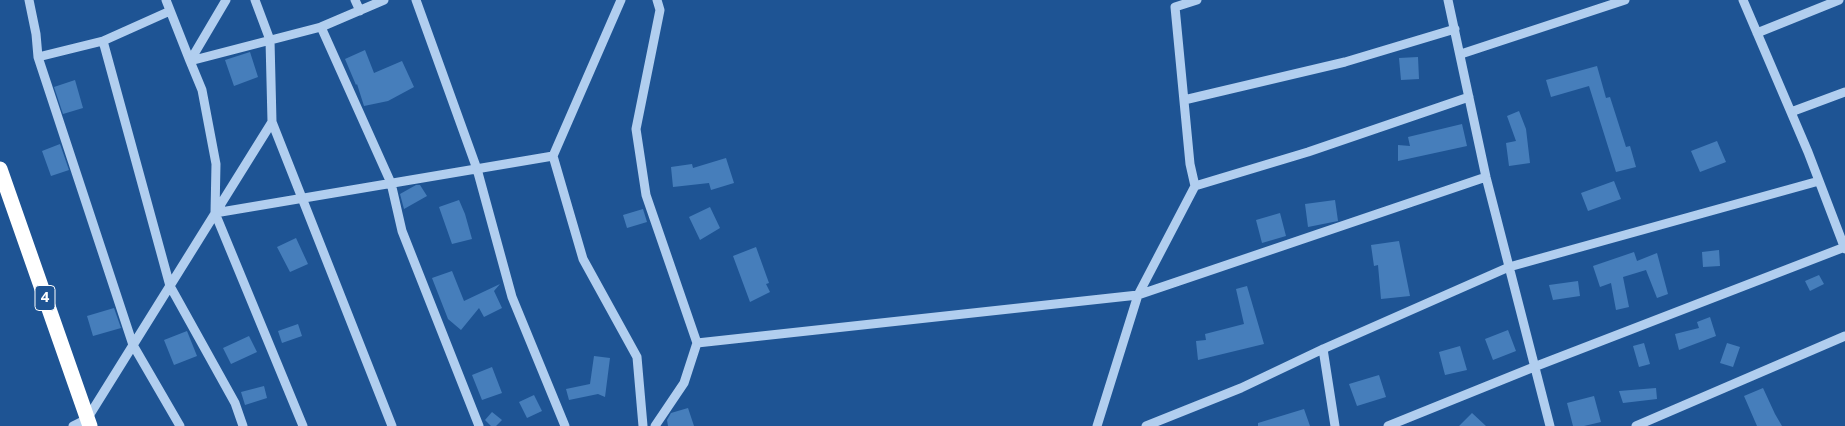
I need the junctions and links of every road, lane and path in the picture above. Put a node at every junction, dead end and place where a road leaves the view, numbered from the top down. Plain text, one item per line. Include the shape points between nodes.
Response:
1 (29, 0) edge
2 (166, 0) edge
3 (226, 0) edge
4 (255, 0) edge
5 (355, 0) edge
6 (384, 0) edge
7 (416, 0) edge
8 (621, 0) edge
9 (657, 0) edge
10 (1197, 0) edge
11 (1448, 0) edge
12 (1624, 0) edge
13 (1743, 0) edge
14 (1839, 0) edge
15 (170, 11) junction
16 (360, 11) junction
17 (321, 27) junction
18 (1455, 29) junction
19 (1757, 33) junction
20 (270, 40) junction
21 (103, 41) junction
22 (1461, 54) junction
23 (38, 57) junction
24 (190, 61) junction
25 (1845, 92) edge
26 (1469, 97) junction
27 (1184, 100) junction
28 (1791, 112) junction
29 (272, 122) junction
30 (553, 156) junction
31 (0, 169) edge
32 (476, 169) junction
33 (1486, 177) junction
34 (1819, 181) junction
35 (391, 183) junction
36 (1195, 186) junction
37 (302, 198) junction
38 (216, 213) junction
39 (1845, 248) edge
40 (1509, 267) junction
41 (170, 286) junction
42 (1138, 295) junction
43 (1845, 336) edge
44 (696, 342) junction
45 (133, 345) junction
46 (1323, 348) junction
47 (1534, 367) junction
48 (88, 422) edge
49 (73, 426) edge
50 (180, 426) edge
51 (243, 426) edge
52 (302, 426) edge
53 (392, 426) edge
54 (480, 426) edge
55 (565, 426) edge
56 (644, 426) edge
57 (655, 426) edge
58 (1097, 426) edge
59 (1146, 426) edge
60 (1335, 426) edge
61 (1388, 426) edge
62 (1550, 426) edge
63 (1636, 426) edge

1 - 23 street
2 - 15 street
3 - 24 street
4 - 20 street
5 - 16 street
6 - 16 street
7 - 32 street
8 - 30 street
9 - 44 street via 660,10 636,129 646,195
10 - 27 street via 1175,7
11 - 18 street
12 - 22 street
13 - 19 street
14 - 19 street
15 - 21 street
15 - 24 street
16 - 17 street
17 - 20 street
17 - 35 street
18 - 22 street
18 - 27 street via 1345,62
19 - 28 street
20 - 24 street
20 - 29 street
21 - 23 street
21 - 41 street
22 - 26 street
23 - 45 street
24 - 38 street via 202,90 216,164
25 - 28 street
26 - 33 street
26 - 36 street via 1308,152
27 - 36 street
28 - 34 street
29 - 37 street
29 - 38 street
30 - 32 street
30 - 56 street via 583,259 637,357
31 - 48 highway, 4
32 - 35 street
32 - 55 street via 512,297
33 - 40 street
33 - 42 street
34 - 39 street
34 - 40 street
35 - 37 street
35 - 54 street via 402,232
36 - 42 street
37 - 38 street
37 - 53 street
38 - 41 street
38 - 52 street
39 - 47 street
40 - 46 street
40 - 47 street
41 - 45 street
41 - 51 street via 235,403
42 - 44 street
42 - 58 street
43 - 63 street
44 - 57 street via 684,383
45 - 48 street
45 - 50 street
46 - 59 street via 1241,388
46 - 60 street
47 - 61 street
47 - 62 street
48 - 49 street

